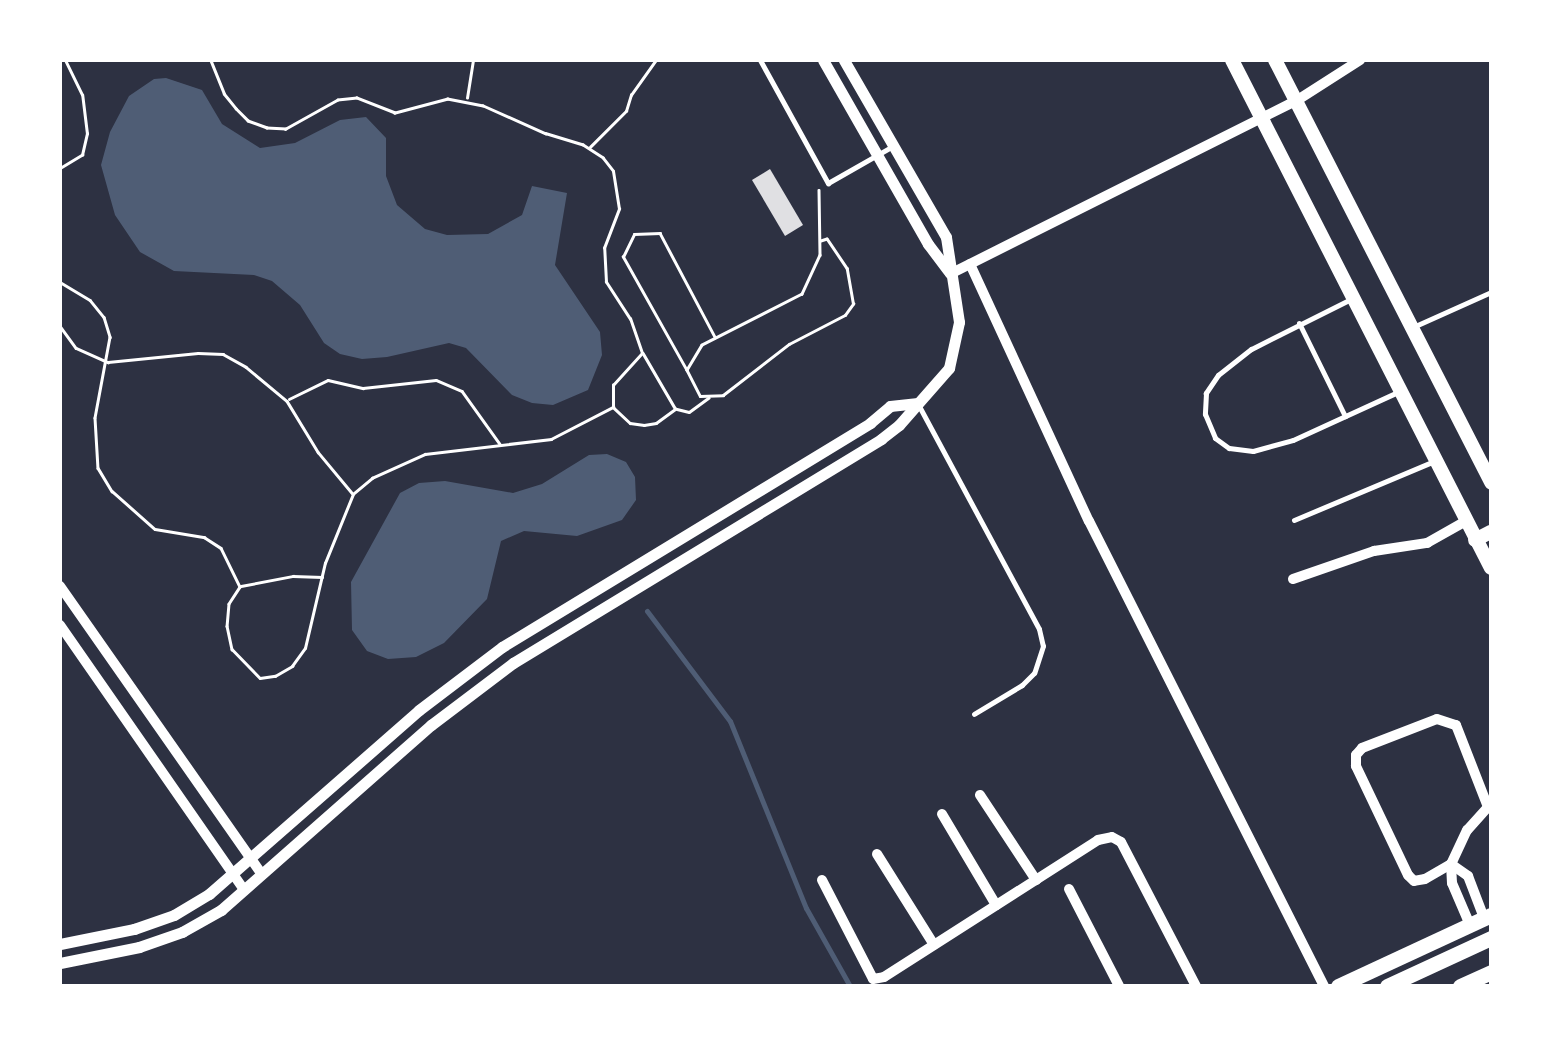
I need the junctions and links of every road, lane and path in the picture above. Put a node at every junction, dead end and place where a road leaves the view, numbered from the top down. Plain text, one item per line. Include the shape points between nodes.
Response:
1 (64, 60) edge
2 (210, 60) edge
3 (472, 60) edge
4 (656, 60) edge
5 (760, 60) edge
6 (823, 60) edge
7 (844, 60) edge
8 (1232, 60) edge
9 (1275, 60) edge
10 (1360, 60) edge
11 (1346, 64) edge
12 (467, 100) junction
13 (1296, 101) junction
14 (1261, 119) junction
15 (893, 146) junction
16 (589, 148) junction
17 (877, 154) junction
18 (60, 168) edge
19 (828, 183) junction
20 (821, 241) junction
21 (970, 264) junction
22 (950, 274) junction
23 (60, 282) edge
24 (1491, 292) edge
25 (1351, 299) junction
26 (1299, 323) junction
27 (60, 326) edge
28 (1410, 328) junction
29 (716, 339) junction
30 (642, 353) junction
31 (108, 362) junction
32 (688, 373) junction
33 (1398, 392) junction
34 (709, 397) junction
35 (288, 400) junction
36 (918, 403) junction
37 (613, 407) junction
38 (675, 409) junction
39 (1345, 416) junction
40 (501, 445) junction
41 (1434, 460) junction
42 (772, 483) junction
43 (1491, 483) edge
44 (353, 494) junction
45 (782, 499) junction
46 (1294, 520) dead end
47 (1466, 522) junction
48 (1491, 532) edge
49 (1476, 540) junction
50 (1491, 568) edge
51 (322, 577) junction
52 (1293, 579) dead end
53 (60, 586) edge
54 (240, 587) junction
55 (60, 624) edge
56 (431, 701) junction
57 (974, 714) dead end
58 (443, 716) junction
59 (980, 795) dead end
60 (942, 814) dead end
61 (877, 854) dead end
62 (251, 858) junction
63 (1451, 864) junction
64 (232, 874) junction
65 (262, 874) junction
66 (822, 880) dead end
67 (1036, 880) junction
68 (1069, 889) dead end
69 (244, 890) junction
70 (996, 905) junction
71 (1482, 920) edge
72 (1491, 938) edge
73 (60, 944) edge
74 (934, 944) junction
75 (60, 963) edge
76 (1491, 972) edge
77 (1119, 986) edge
78 (1196, 986) edge
79 (1324, 986) edge
80 (1338, 986) edge
81 (1387, 986) edge
82 (1460, 986) edge

1 - 18 path via 82,95 88,134 82,154
2 - 12 path via 224,94 248,121 267,128 286,129 338,100 357,98 395,113
3 - 12 path
4 - 16 path via 626,112
5 - 19 lane
6 - 17 street
7 - 15 street
8 - 14 main road
9 - 13 main road
10 - 11 street
11 - 13 street
12 - 16 path
13 - 14 street
13 - 28 main road
14 - 21 street
14 - 25 main road
15 - 17 lane
15 - 22 street via 946,236
16 - 30 path via 604,158 616,180 619,209 604,248 604,272
17 - 19 lane
17 - 22 street
19 - 20 path via 819,189
20 - 29 path via 802,294
20 - 34 path via 827,239 847,269 853,304 723,394
21 - 22 street
21 - 79 street via 1089,521
22 - 36 street via 959,322 949,368
23 - 31 path via 104,317
24 - 28 lane
25 - 26 lane
25 - 33 main road
26 - 39 lane
26 - 39 lane via 1218,375 1206,393 1205,414 1215,438 1253,451
27 - 31 path via 76,348
28 - 43 main road
29 - 32 path via 690,358
29 - 32 path via 660,234 634,234 623,257
30 - 37 path via 613,384
30 - 38 path
31 - 35 path via 223,354
31 - 54 path via 94,418 98,468 112,492 155,528 204,537 221,548
32 - 34 path via 693,389
33 - 39 lane
33 - 41 main road
34 - 38 path via 689,412
35 - 40 path via 328,380 363,388 436,380 462,391
35 - 44 path
36 - 42 street via 890,406
36 - 45 street via 881,439
36 - 57 lane via 1043,646 1022,684
37 - 38 path via 630,423 644,425
37 - 40 path via 551,438
40 - 44 path via 393,464
41 - 46 lane
41 - 47 main road
42 - 45 street
42 - 56 street via 502,647
44 - 51 path
45 - 58 street via 513,663
47 - 49 main road
47 - 52 street via 1426,543
48 - 49 main road
49 - 50 main road
51 - 54 path
51 - 54 path via 305,648 276,676 260,678 232,649 228,614
53 - 62 street
55 - 64 street
56 - 58 street
56 - 62 street
58 - 65 street
59 - 67 street
60 - 70 street
61 - 74 street
62 - 64 street
62 - 65 street
63 - 63 street via 1467,830 1488,808 1456,725 1437,719 1362,748 1356,766 1408,875 1425,879
63 - 71 street via 1452,883
64 - 69 street
64 - 73 street via 174,914
65 - 69 street
66 - 74 street via 873,979
67 - 70 street
67 - 78 street via 1098,840 1121,842
68 - 77 street
69 - 75 street via 182,932
70 - 74 street
71 - 80 highway
72 - 81 highway
76 - 82 highway

